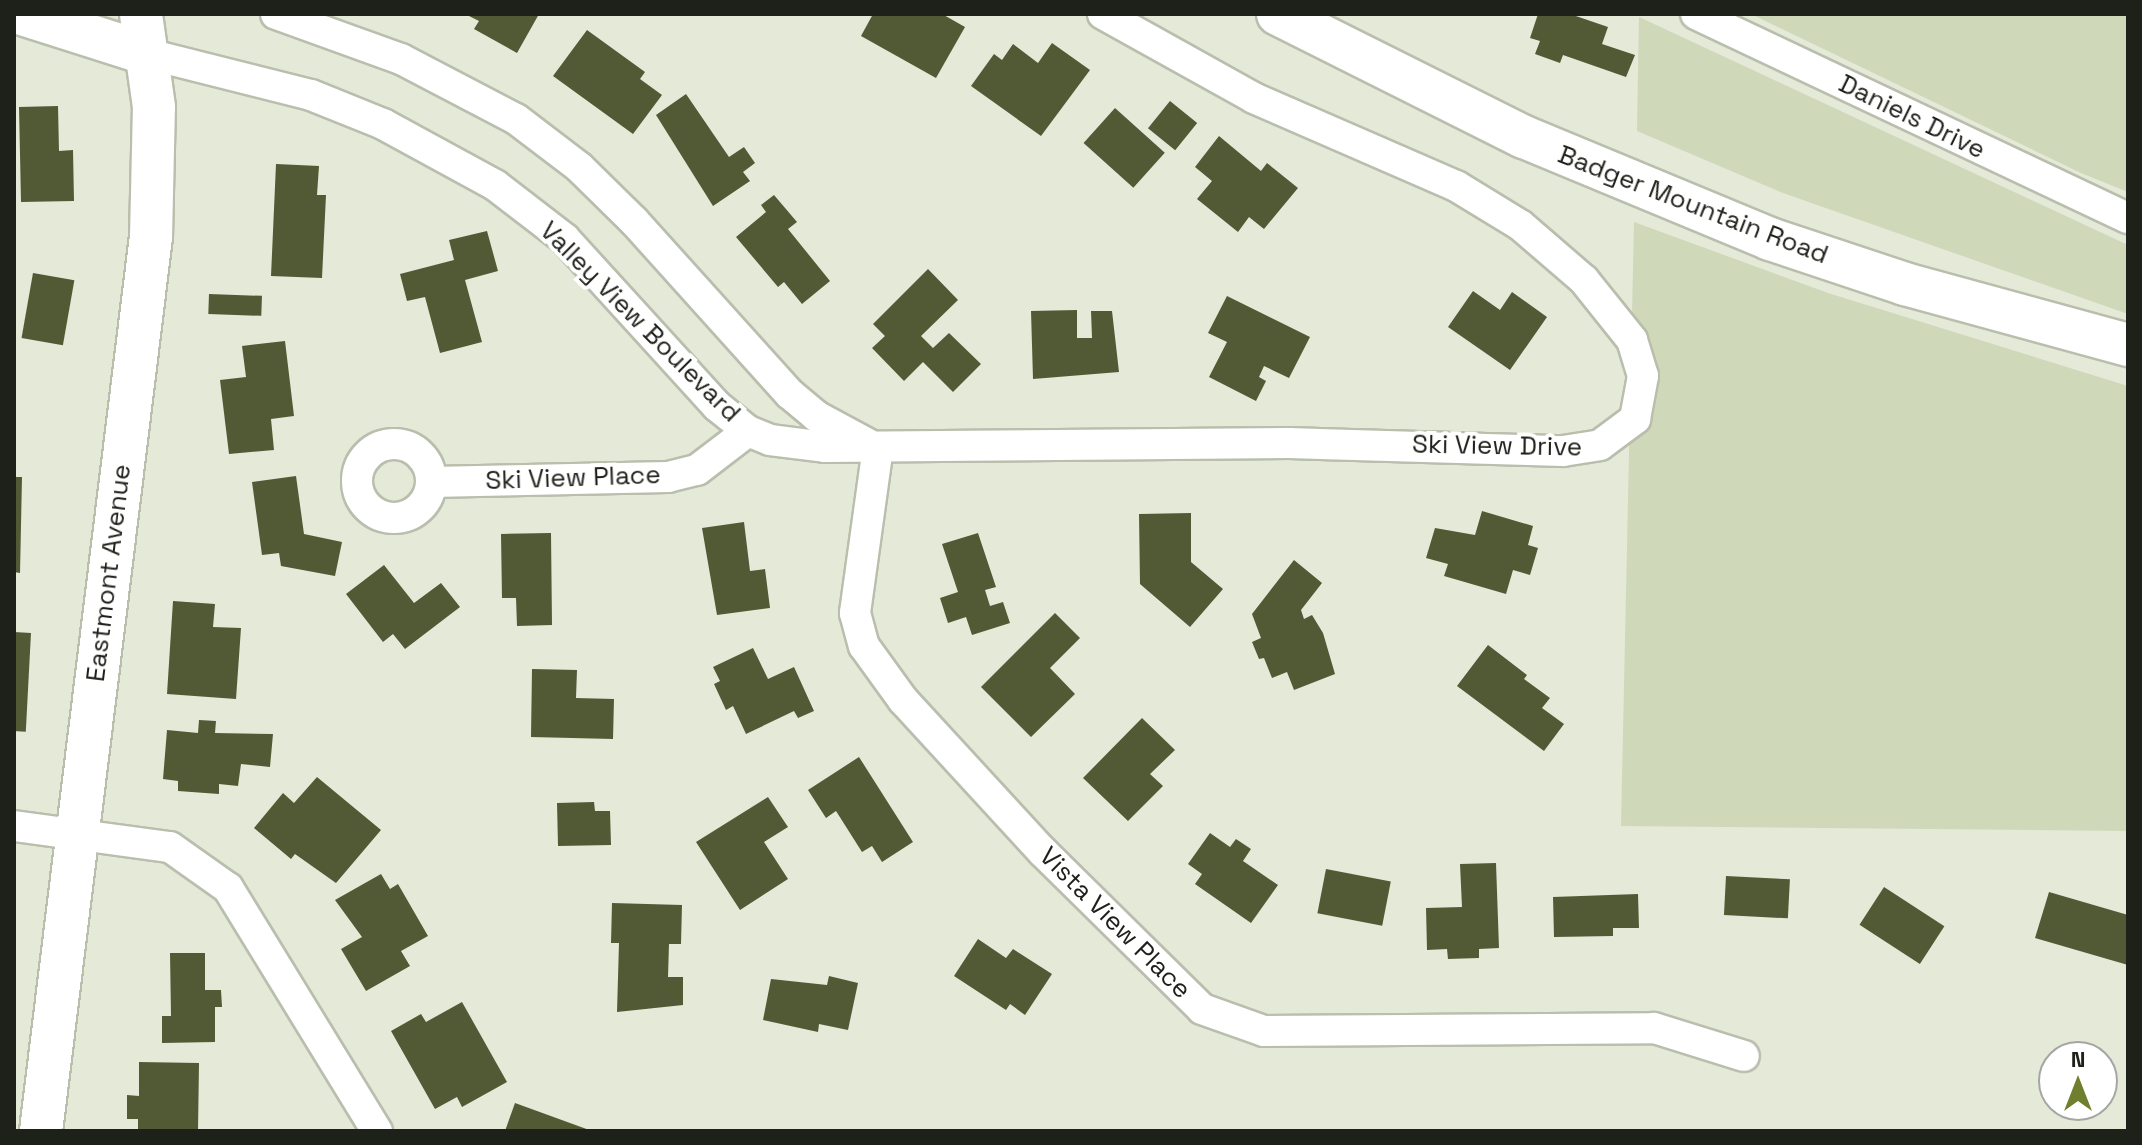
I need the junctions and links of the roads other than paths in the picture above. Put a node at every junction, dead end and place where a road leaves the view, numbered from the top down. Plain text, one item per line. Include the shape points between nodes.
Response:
1 (22, 14) edge
2 (276, 14) edge
3 (1103, 14) edge
4 (1278, 14) edge
5 (1696, 14) edge
6 (145, 34) edge
7 (2128, 218) edge
8 (2128, 345) edge
9 (748, 431) junction
10 (878, 447) junction
11 (431, 482) dead end
12 (14, 826) edge
13 (78, 832) junction
14 (1744, 1056) dead end
15 (41, 1131) edge
16 (377, 1131) edge

1 - 6 main road, Valley View Boulevard
2 - 10 street via 401,59 516,119 579,167 634,221 790,394 837,429
3 - 10 street, Ski View Drive via 1254,98 1456,186 1520,225 1584,280 1632,340 1643,385 1635,419 1600,445 1563,451 1319,443
4 - 8 main road, Badger Mountain Road via 1524,137 1770,239 1905,284
5 - 7 street, Daniels Drive
6 - 9 street, Valley View Boulevard via 383,124 495,185 565,239 717,406
6 - 13 main road, Eastmont Avenue via 155,150 151,237
9 - 10 street, Valley View Boulevard via 796,445
9 - 11 street, Ski View Place via 697,470 668,477
10 - 14 street, Vista View Place via 855,613 864,646 903,700 1043,852 1202,1009 1264,1031 1654,1028
12 - 13 street
13 - 15 main road, Eastmont Avenue
13 - 16 street via 170,847 228,888

